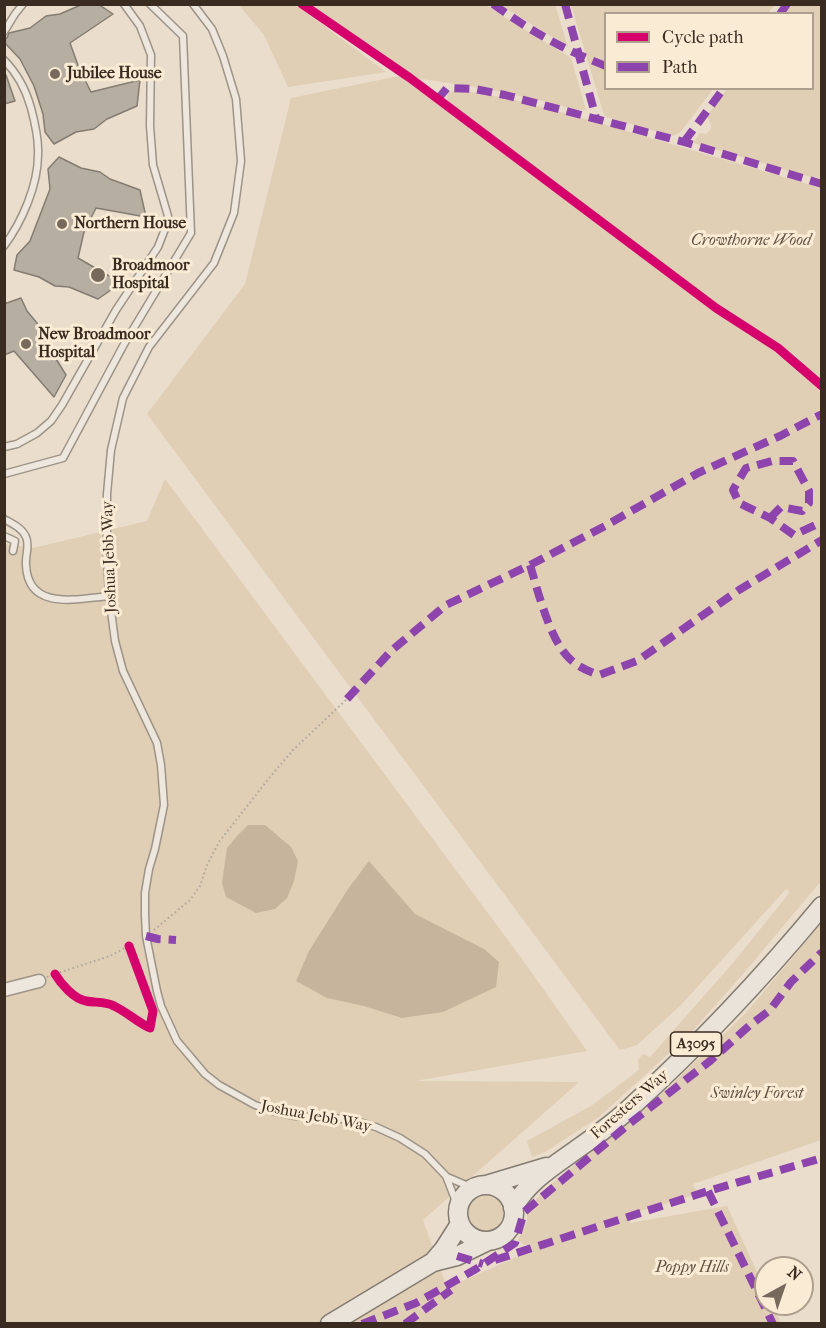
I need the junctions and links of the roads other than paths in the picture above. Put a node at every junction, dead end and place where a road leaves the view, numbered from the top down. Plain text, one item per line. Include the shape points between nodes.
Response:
1 (23, 4) edge
2 (124, 4) edge
3 (150, 4) edge
4 (194, 4) edge
5 (4, 32) edge
6 (4, 60) edge
7 (4, 246) edge
8 (4, 447) edge
9 (4, 474) edge
10 (4, 519) edge
11 (4, 536) edge
12 (13, 551) dead end
13 (109, 596) junction
14 (822, 906) edge
15 (39, 981) dead end
16 (4, 990) edge
17 (554, 1165) junction
18 (446, 1176) junction
19 (479, 1187) junction
20 (513, 1208) junction
21 (459, 1216) junction
22 (488, 1241) junction
23 (434, 1262) junction
24 (330, 1323) edge

1 - 5 lane
2 - 8 lane via 140,26 151,55 153,165 168,216 165,229 158,247 51,421 18,444
3 - 9 lane via 183,36 191,232 63,458
4 - 13 lane, Joshua Jebb Way via 212,29 224,56 236,99 241,161 234,213 214,263 149,347 123,398 111,450 107,494
6 - 7 lane via 19,77 28,96 38,155 28,199
10 - 13 lane via 26,535 27,577 37,592 61,600
11 - 12 lane via 15,541
13 - 18 lane, Joshua Jebb Way via 123,671 157,743 161,765 164,804 145,893 145,925 160,1006 177,1041 212,1080 255,1105 295,1116 344,1119 376,1127 425,1154
14 - 17 main road, Foresters Way / A3095 via 653,1087
15 - 16 street
17 - 19 main road, Foresters Way / A3095
17 - 20 main road, Foresters Way / A3095 via 524,1191
18 - 19 lane, Joshua Jebb Way
18 - 21 lane, Joshua Jebb Way
19 - 20 main road via 504,1191
19 - 21 main road via 462,1198
20 - 22 main road via 513,1222 508,1230
21 - 22 main road via 469,1236
21 - 23 main road
22 - 23 main road
23 - 24 main road

